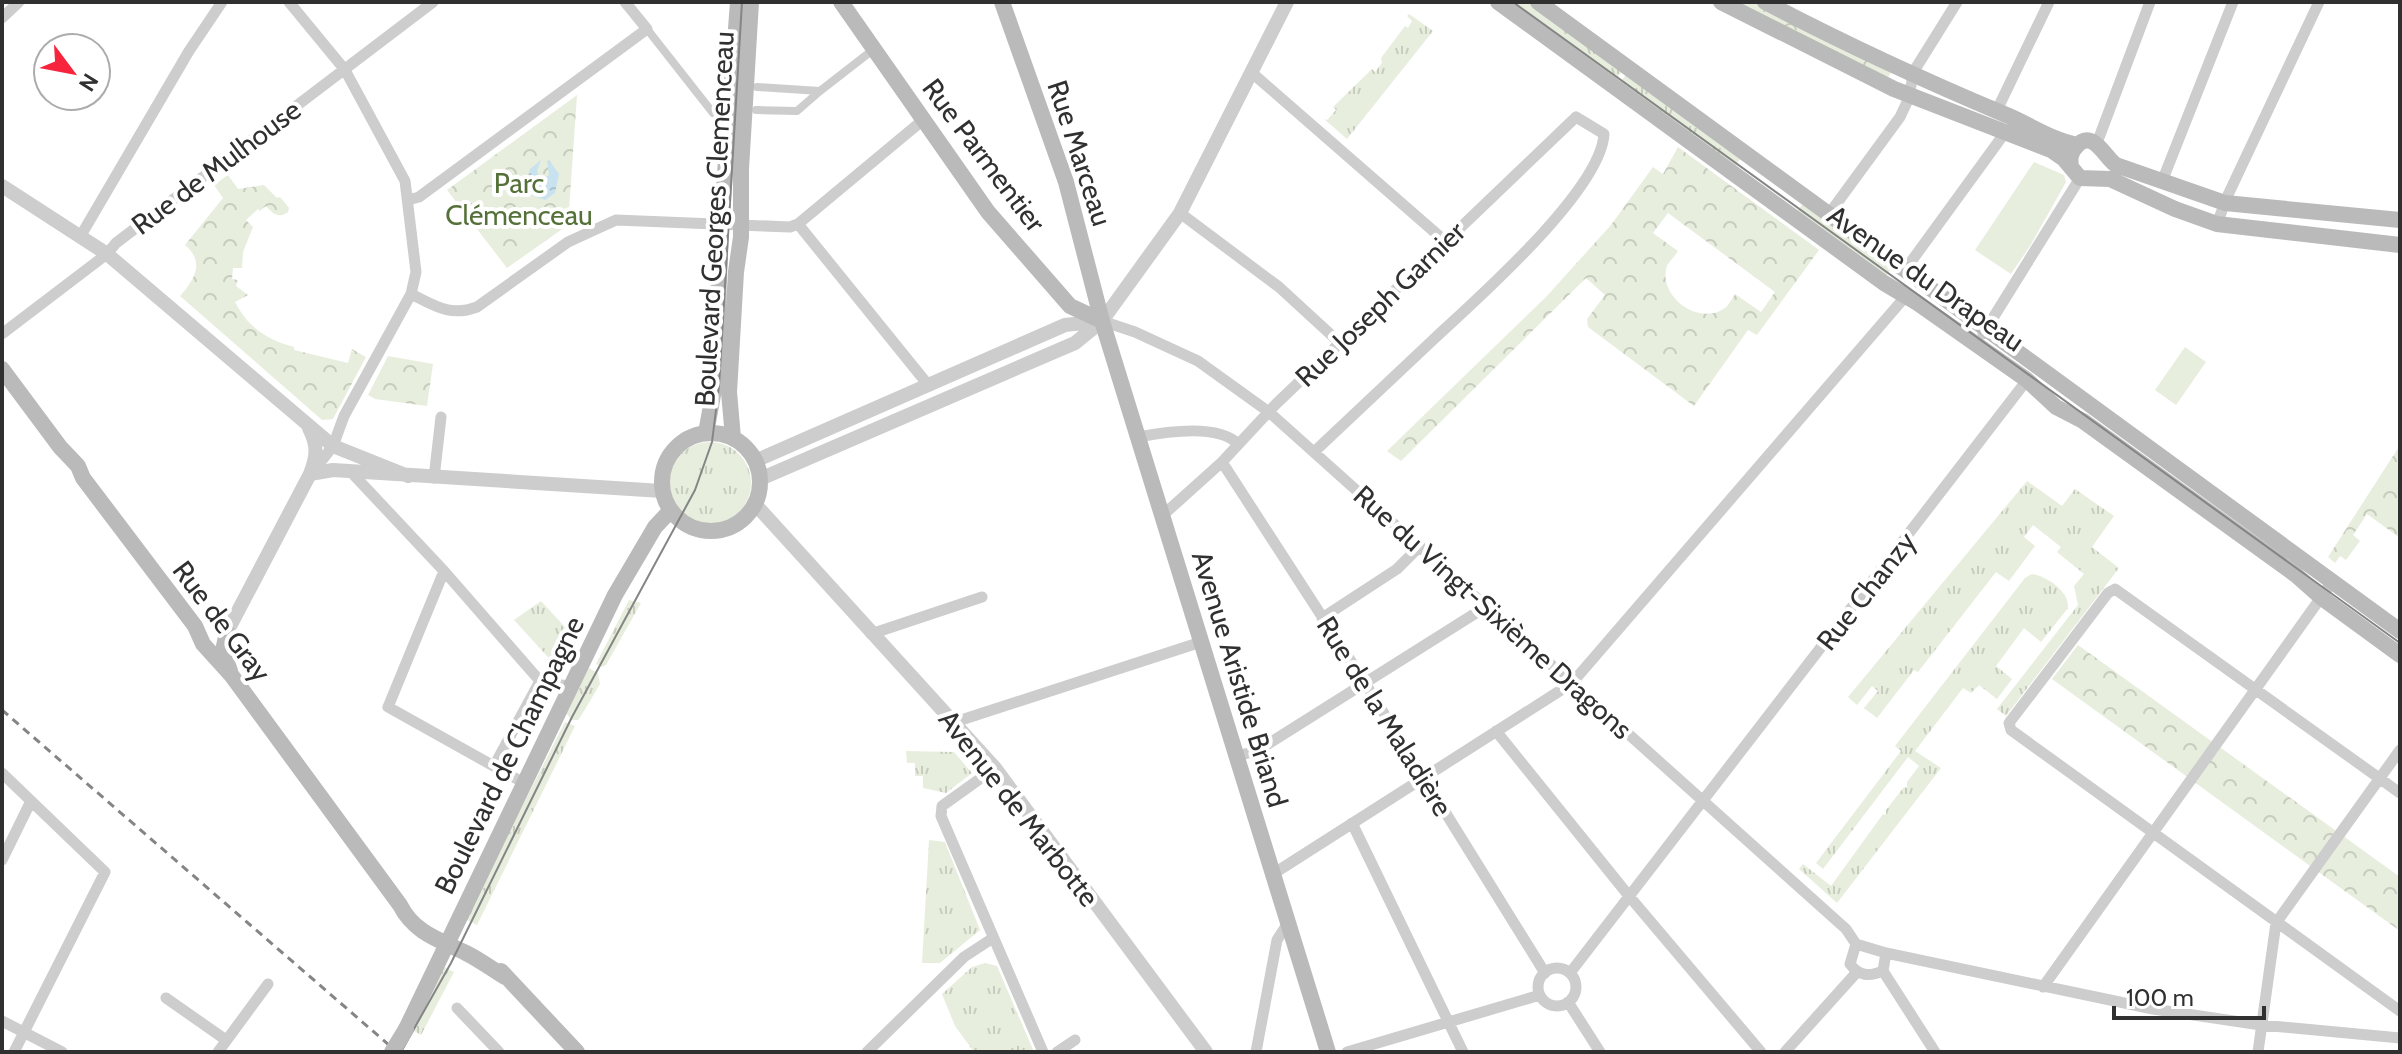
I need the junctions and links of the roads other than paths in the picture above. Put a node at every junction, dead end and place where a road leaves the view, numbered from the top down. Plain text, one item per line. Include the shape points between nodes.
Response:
1 (19, 2) edge
2 (289, 2) edge
3 (433, 2) edge
4 (625, 2) edge
5 (738, 2) edge
6 (751, 2) edge
7 (841, 2) edge
8 (1002, 2) edge
9 (1287, 2) edge
10 (1498, 2) edge
11 (1538, 2) edge
12 (1721, 2) edge
13 (1765, 2) edge
14 (1957, 2) edge
15 (2049, 2) edge
16 (2150, 2) edge
17 (2233, 2) edge
18 (2319, 2) edge
19 (216, 5) edge
20 (2, 18) edge
21 (647, 29) junction
22 (874, 49) junction
23 (345, 70) junction
24 (1251, 72) junction
25 (1912, 74) junction
26 (757, 87) dead end
27 (820, 91) junction
28 (1908, 95) junction
29 (756, 110) dead end
30 (1997, 110) junction
31 (722, 117) dead end
32 (923, 120) junction
33 (2004, 134) junction
34 (2097, 143) junction
35 (2077, 145) junction
36 (2109, 160) junction
37 (2075, 172) junction
38 (2100, 177) junction
39 (2163, 179) junction
40 (2, 186) edge
41 (408, 200) junction
42 (2225, 203) junction
43 (1180, 213) junction
44 (1829, 214) junction
45 (2400, 220) edge
46 (798, 224) junction
47 (2217, 224) junction
48 (721, 226) junction
49 (741, 227) junction
50 (80, 237) junction
51 (1446, 242) junction
52 (2400, 245) edge
53 (107, 254) junction
54 (1905, 270) junction
55 (1092, 281) junction
56 (1052, 283) junction
57 (411, 294) junction
58 (1905, 297) junction
59 (1102, 321) junction
60 (1986, 328) junction
61 (2, 334) edge
62 (1340, 343) junction
63 (1977, 343) junction
64 (2, 369) edge
65 (2027, 380) junction
66 (929, 386) junction
67 (937, 403) junction
68 (1269, 412) junction
69 (344, 416) junction
70 (441, 417) dead end
71 (309, 427) junction
72 (706, 433) junction
73 (1138, 437) junction
74 (733, 438) junction
75 (1238, 444) junction
76 (333, 446) junction
77 (1314, 452) junction
78 (369, 460) junction
79 (755, 461) junction
80 (1222, 462) junction
81 (351, 472) junction
82 (310, 474) junction
83 (377, 474) junction
84 (408, 476) junction
85 (434, 478) junction
86 (760, 479) junction
87 (662, 491) junction
88 (371, 492) junction
89 (755, 504) junction
90 (670, 511) junction
91 (1162, 516) junction
92 (1420, 546) junction
93 (444, 571) junction
94 (2332, 582) junction
95 (982, 597) dead end
96 (2322, 598) junction
97 (1487, 606) junction
98 (1322, 618) junction
99 (195, 626) junction
100 (2400, 631) edge
101 (227, 632) junction
102 (871, 634) junction
103 (1201, 642) junction
104 (2400, 655) edge
105 (232, 676) junction
106 (540, 681) junction
107 (1365, 683) junction
108 (1572, 683) junction
109 (572, 687) junction
110 (2255, 689) junction
111 (955, 722) junction
112 (1496, 731) junction
113 (2400, 750) edge
114 (1236, 756) junction
115 (494, 766) junction
116 (995, 768) junction
117 (2, 773) edge
118 (1424, 777) junction
119 (2380, 778) junction
120 (524, 783) junction
121 (2400, 793) edge
122 (1702, 800) junction
123 (31, 801) junction
124 (1352, 823) junction
125 (2153, 833) junction
126 (2, 860) edge
127 (1273, 874) junction
128 (1629, 896) junction
129 (1288, 923) junction
130 (2276, 923) junction
131 (993, 938) junction
132 (448, 940) junction
133 (1856, 944) junction
134 (1886, 953) junction
135 (1883, 971) junction
136 (1857, 972) junction
137 (1545, 973) junction
138 (1570, 973) junction
139 (268, 984) dead end
140 (2043, 987) junction
141 (1540, 995) junction
142 (166, 998) dead end
143 (1568, 1002) junction
144 (457, 1008) dead end
145 (2400, 1011) edge
146 (2, 1021) edge
147 (1449, 1021) junction
148 (2261, 1025) junction
149 (24, 1031) junction
150 (2400, 1038) edge
151 (226, 1040) junction
152 (1075, 1040) dead end
153 (14, 1052) edge
154 (62, 1052) edge
155 (218, 1052) edge
156 (392, 1052) edge
157 (499, 1052) edge
158 (577, 1052) edge
159 (867, 1052) edge
160 (1043, 1052) edge
161 (1057, 1052) edge
162 (1206, 1052) edge
163 (1256, 1052) edge
164 (1328, 1052) edge
165 (1347, 1052) edge
166 (1463, 1052) edge
167 (1600, 1052) edge
168 (1761, 1052) edge
169 (1785, 1052) edge
170 (1935, 1052) edge
171 (2258, 1052) edge

1 - 20 street
2 - 23 street
3 - 23 street, Rue de Mulhouse
4 - 21 street
5 - 48 main road, Boulevard Georges Clemenceau
6 - 49 main road, Boulevard Georges Clemenceau
7 - 22 main road, Rue Parmentier
8 - 55 main road, Rue Marceau via 1066,182
9 - 24 street
10 - 58 main road, Avenue du Drapeau
11 - 44 main road, Avenue du Drapeau
12 - 28 main road
13 - 25 main road
14 - 25 street
15 - 30 street
16 - 34 street
17 - 39 street
18 - 42 street
19 - 50 street
21 - 31 street via 713,113
21 - 41 street via 473,160
22 - 27 street
22 - 32 main road, Rue Parmentier
23 - 41 street via 405,181
23 - 53 street, Rue de Mulhouse
24 - 43 street
24 - 51 street
25 - 28 street
25 - 30 main road
26 - 27 street
27 - 29 street via 797,111
28 - 33 main road
28 - 44 street via 1900,117
30 - 35 main road
32 - 46 street
32 - 56 main road, Rue Parmentier via 988,212
33 - 37 main road via 2051,150
33 - 54 street
34 - 35 main road
34 - 36 main road
35 - 37 main road via 2071,154
36 - 38 main road
36 - 39 main road
37 - 38 main road via 2091,180
37 - 60 street
38 - 47 main road
39 - 42 main road
40 - 50 street
41 - 57 street via 416,279
42 - 45 main road
42 - 47 street
43 - 59 street
43 - 62 street via 1279,287
44 - 54 main road, Avenue du Drapeau
46 - 49 street
46 - 66 street
47 - 52 main road
48 - 49 street
48 - 57 street via 616,220 568,242 477,307 440,309
48 - 72 main road, Boulevard Georges Clemenceau via 715,384
49 - 74 main road, Boulevard Georges Clemenceau via 729,392
50 - 53 street
51 - 62 street, Rue Joseph Garnier
51 - 77 street, Rue Joseph Garnier via 1576,117 1604,134 1580,188 1516,262
53 - 61 street, Rue de Mulhouse
53 - 71 street
54 - 60 main road, Avenue du Drapeau
55 - 56 main road via 1076,295
55 - 59 main road, Rue Marceau
56 - 59 main road, Rue Parmentier via 1070,306
57 - 69 street
58 - 63 main road, Avenue du Drapeau
58 - 108 street
59 - 66 street via 1065,325
59 - 67 street via 1075,343
59 - 68 street, Rue du Vingt-Sixième Dragons via 1198,361
59 - 73 main road, Avenue Aristide Briand
60 - 63 street
60 - 94 main road, Avenue du Drapeau
62 - 68 street, Rue Joseph Garnier
63 - 65 main road, Avenue du Drapeau
64 - 99 main road, Rue de Gray
65 - 96 main road, Avenue du Drapeau via 2056,407 2083,421
65 - 122 street, Rue Chanzy
66 - 67 street
66 - 79 street
67 - 86 street
68 - 75 street, Rue Joseph Garnier
68 - 77 street, Rue du Vingt-Sixième Dragons
69 - 71 street via 330,430
69 - 76 street
69 - 78 street via 345,438
70 - 85 street
71 - 76 street
71 - 82 street via 317,452
72 - 74 main road
72 - 87 main road via 683,441 671,453
73 - 75 street via 1216,433
73 - 91 main road, Avenue Aristide Briand
74 - 79 main road
75 - 80 street, Rue Joseph Garnier
76 - 78 street
76 - 82 street
77 - 92 street, Rue du Vingt-Sixième Dragons
78 - 84 street
79 - 86 main road
80 - 91 street, Rue Joseph Garnier
80 - 98 street, Rue de la Maladière
81 - 82 street
81 - 83 street
81 - 88 street
82 - 101 street
83 - 84 street
83 - 88 street via 369,485
84 - 85 street
85 - 87 street
86 - 89 main road
87 - 90 main road
88 - 93 street
89 - 90 main road via 736,525 718,531 690,527
89 - 102 street, Avenue de Marbotte
90 - 109 main road, Boulevard de Champagne via 615,595
91 - 103 main road, Avenue Aristide Briand
92 - 97 street, Rue du Vingt-Sixième Dragons
92 - 98 street via 1397,569
93 - 106 street
93 - 115 street via 388,707
94 - 96 street
94 - 100 main road, Avenue du Drapeau
95 - 102 street
96 - 104 main road, Avenue du Drapeau
96 - 110 street
97 - 107 street
97 - 108 street, Rue du Vingt-Sixième Dragons
98 - 107 street, Rue de la Maladière
99 - 101 main road via 214,641
99 - 105 main road, Rue de Gray via 203,644
101 - 105 main road via 223,651
102 - 111 street, Avenue de Marbotte
103 - 111 street
103 - 114 main road, Avenue Aristide Briand
105 - 132 main road, Rue de Gray via 400,905
106 - 109 street
106 - 115 street, Boulevard de Champagne
107 - 114 street via 1257,751
107 - 118 street, Rue de la Maladière
108 - 112 street
108 - 122 street, Rue du Vingt-Sixième Dragons
109 - 120 main road, Boulevard de Champagne
110 - 119 street
110 - 125 street
110 - 125 street via 2115,589 2009,723 2011,730
111 - 116 street, Avenue de Marbotte
112 - 118 street
112 - 128 street
113 - 119 street
114 - 127 main road, Avenue Aristide Briand
115 - 120 street
116 - 131 street via 942,806 941,816
116 - 162 street, Avenue de Marbotte
117 - 123 street
118 - 124 street
118 - 137 street, Rue de la Maladière
119 - 121 street
119 - 130 street
120 - 132 main road, Boulevard de Champagne
122 - 128 street, Rue Chanzy
122 - 133 street, Rue du Vingt-Sixième Dragons via 1846,929
123 - 126 street
123 - 149 street via 105,872
124 - 127 street
124 - 147 street
125 - 130 street
125 - 140 street
127 - 129 main road, Avenue Aristide Briand
128 - 138 street, Rue Chanzy
128 - 168 street
129 - 163 street via 1277,940
129 - 164 main road, Avenue Aristide Briand
130 - 145 street
130 - 148 street
131 - 159 street via 964,957
131 - 160 street
132 - 156 main road, Boulevard de Champagne, bridge
132 - 158 main road, Rue de Gray via 485,955
133 - 134 street
133 - 136 street via 1850,964
134 - 135 street
134 - 140 street
135 - 136 street via 1872,976
135 - 170 street
136 - 169 street
137 - 138 street via 1557,968
137 - 141 street
138 - 143 street via 1576,986
139 - 151 street
140 - 148 street
141 - 143 street via 1553,1005
141 - 147 street
142 - 151 street
143 - 167 street
144 - 157 street
146 - 149 street
147 - 165 street
147 - 166 street
148 - 150 street
148 - 171 street
149 - 153 street
149 - 154 street
151 - 155 street
152 - 161 street

